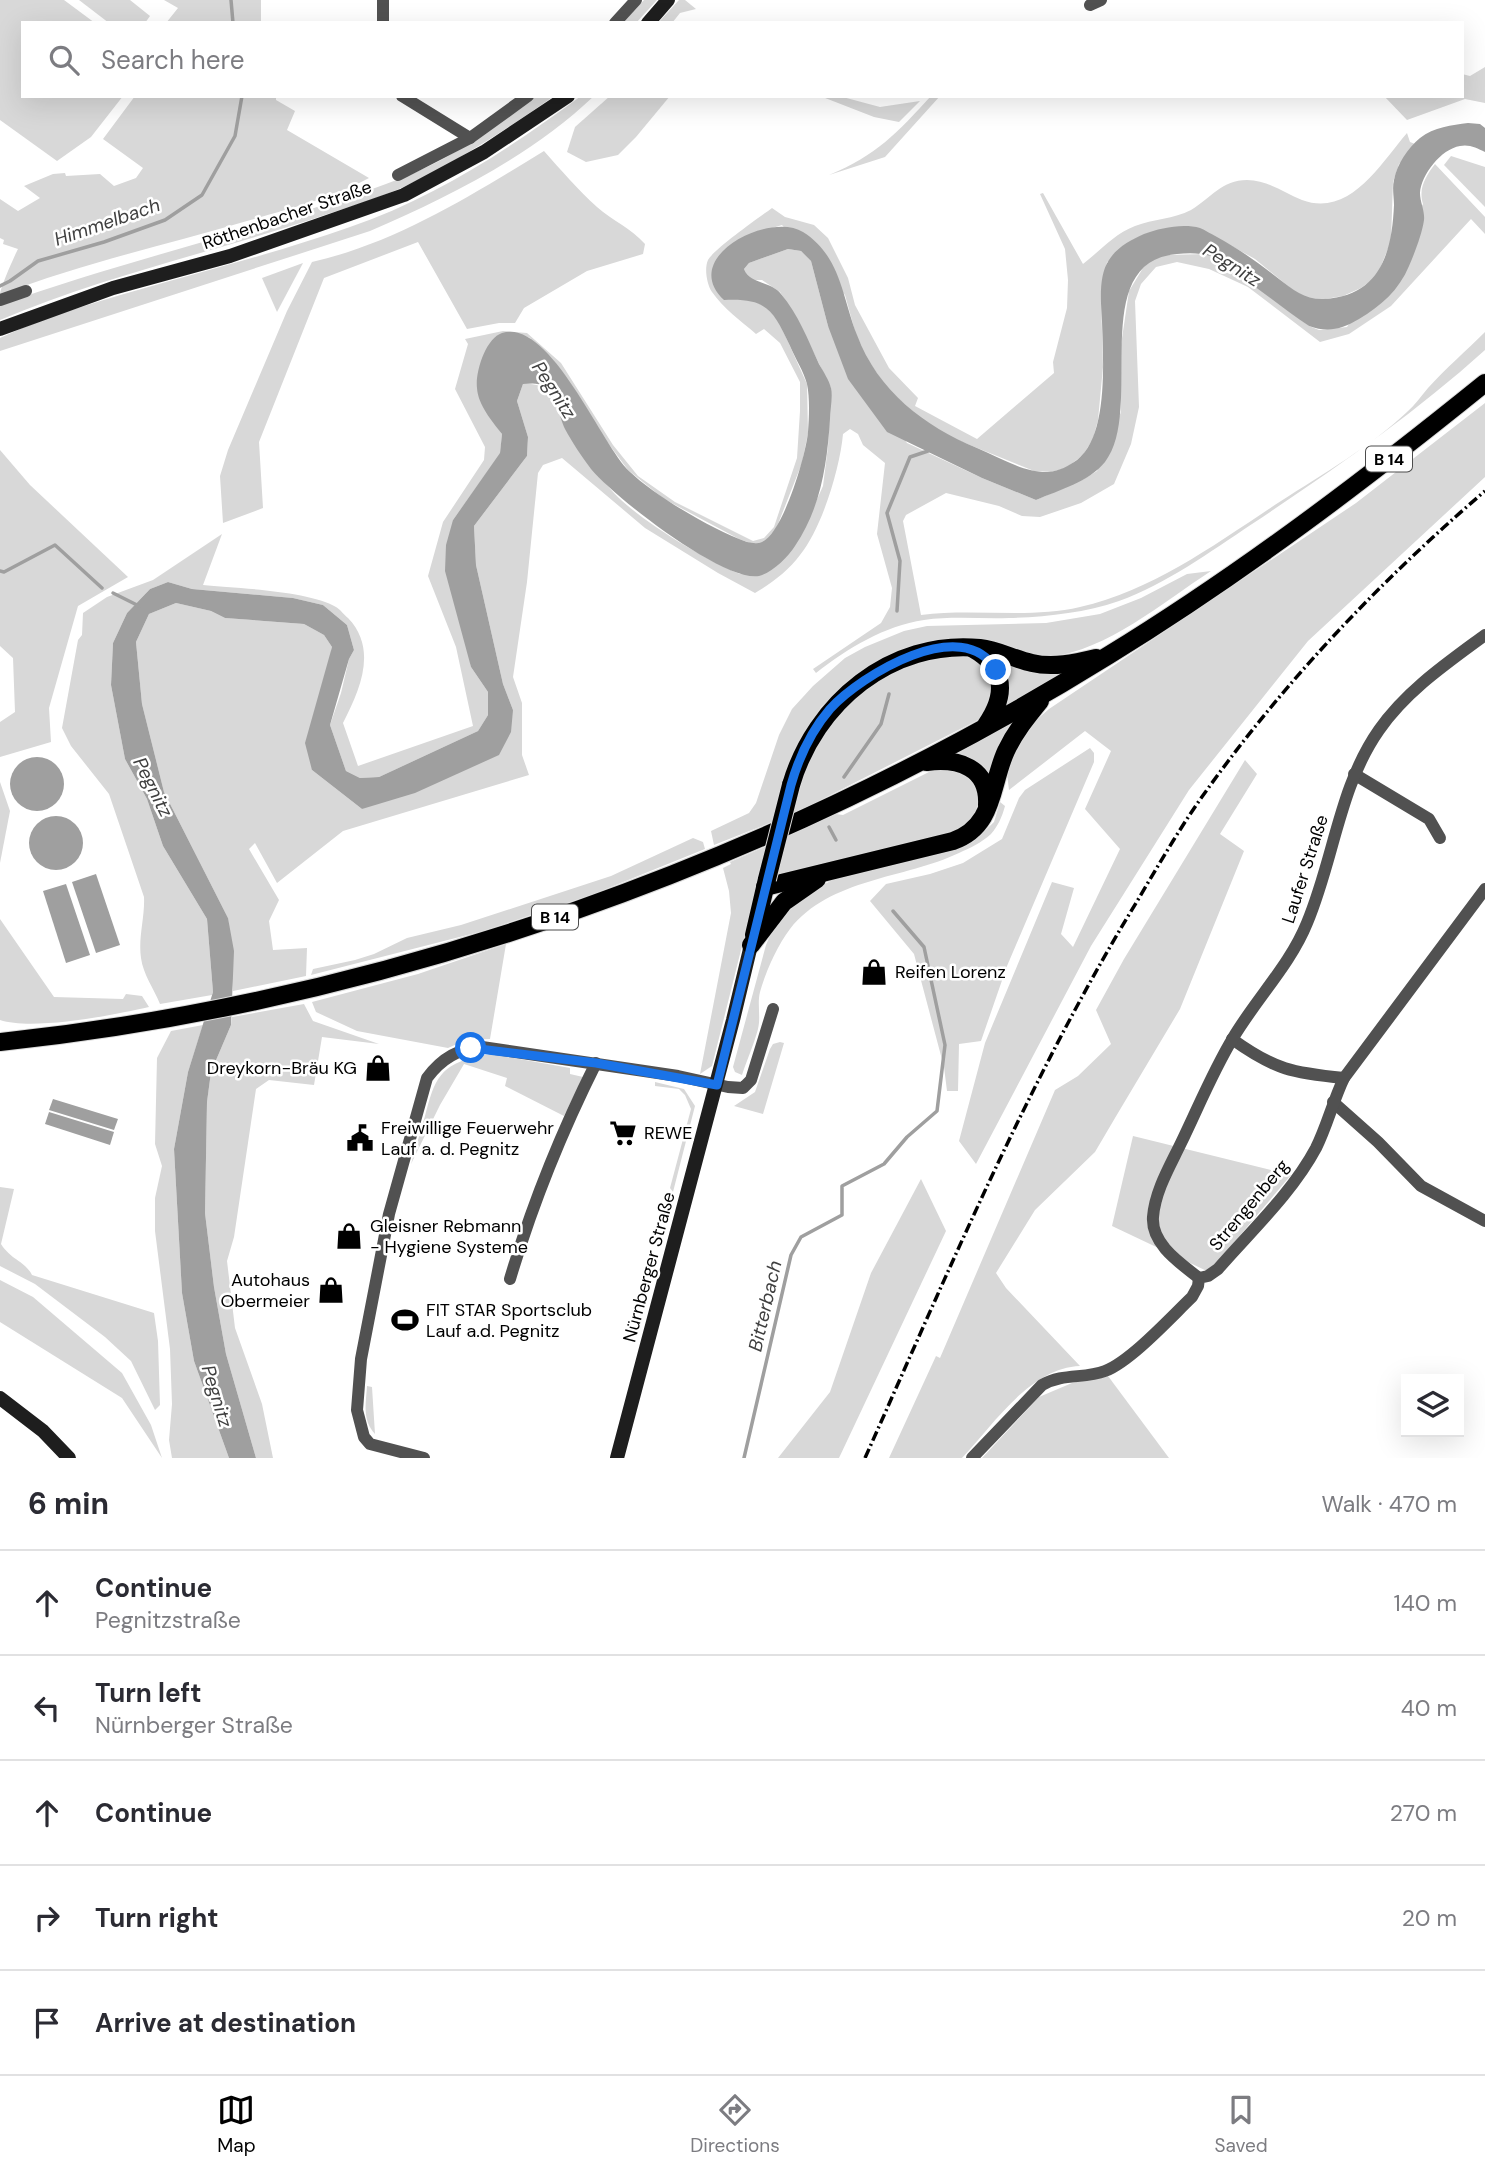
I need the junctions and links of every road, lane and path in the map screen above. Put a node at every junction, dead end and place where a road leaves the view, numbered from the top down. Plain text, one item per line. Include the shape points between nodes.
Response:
1 (383, 0) edge
2 (635, 0) edge
3 (668, 0) edge
4 (383, 21) edge
5 (617, 21) edge
6 (650, 21) edge
7 (405, 98) edge
8 (525, 98) edge
9 (565, 98) edge
10 (470, 138) junction
11 (398, 175) dead end
12 (26, 291) dead end
13 (0, 300) edge
14 (0, 329) edge
15 (1485, 383) edge
16 (1485, 635) edge
17 (970, 648) junction
18 (1109, 655) junction
19 (1048, 692) junction
20 (983, 729) junction
21 (913, 766) junction
22 (1354, 774) junction
23 (987, 809) junction
24 (1440, 838) dead end
25 (839, 869) junction
26 (766, 883) junction
27 (1485, 888) edge
28 (751, 945) junction
29 (773, 1009) dead end
30 (0, 1032) edge
31 (1232, 1039) junction
32 (22, 1040) junction
33 (0, 1042) edge
34 (596, 1063) junction
35 (1344, 1078) junction
36 (717, 1085) junction
37 (1333, 1101) junction
38 (1485, 1221) edge
39 (1199, 1278) junction
40 (510, 1279) dead end
41 (0, 1398) edge
42 (69, 1458) edge
43 (424, 1458) edge
44 (617, 1458) edge
45 (972, 1458) edge

1 - 4 street
2 - 5 street
3 - 6 main road
7 - 10 street
8 - 10 street
9 - 14 main road, Röthenbacher Straße via 484,152 404,195
10 - 11 street
12 - 13 street
15 - 18 main road, B 14 via 1281,540
16 - 22 street, Laufer Straße via 1395,708
17 - 18 main road via 1048,665
17 - 20 main road via 992,663 1000,687 995,711
17 - 26 main road, bridge via 941,649 887,666 830,709 800,758
18 - 19 main road, B 14
19 - 20 main road, B 14
19 - 23 main road via 1010,742
20 - 21 main road, B 14
21 - 23 main road via 951,760 969,767 982,781
21 - 32 main road, B 14 via 696,865 555,917 411,961 251,1001
22 - 24 street via 1429,819
22 - 31 street, Laufer Straße via 1308,921 1295,948
23 - 25 main road via 976,828 962,838
25 - 26 main road
25 - 28 main road via 784,902
26 - 28 main road
27 - 35 street, Strengenberg
28 - 36 main road, Nürnberger Straße
29 - 36 street via 751,1080 743,1088
30 - 32 main road
31 - 35 street via 1283,1070
31 - 39 street, Laufer Straße via 1164,1178 1153,1217 1162,1245
32 - 33 main road, B 14
34 - 36 street
34 - 40 street via 526,1224
34 - 43 street via 471,1048 452,1054 428,1079 389,1214 361,1359 357,1410 363,1437 370,1444
35 - 37 street, Strengenberg
36 - 44 main road, Nürnberger Straße
37 - 38 street via 1421,1186
37 - 39 street, Strengenberg via 1317,1146 1299,1177 1218,1269
39 - 45 street, Strengenberg via 1192,1297 1122,1362 1101,1373 1055,1377 1042,1385
41 - 42 main road

